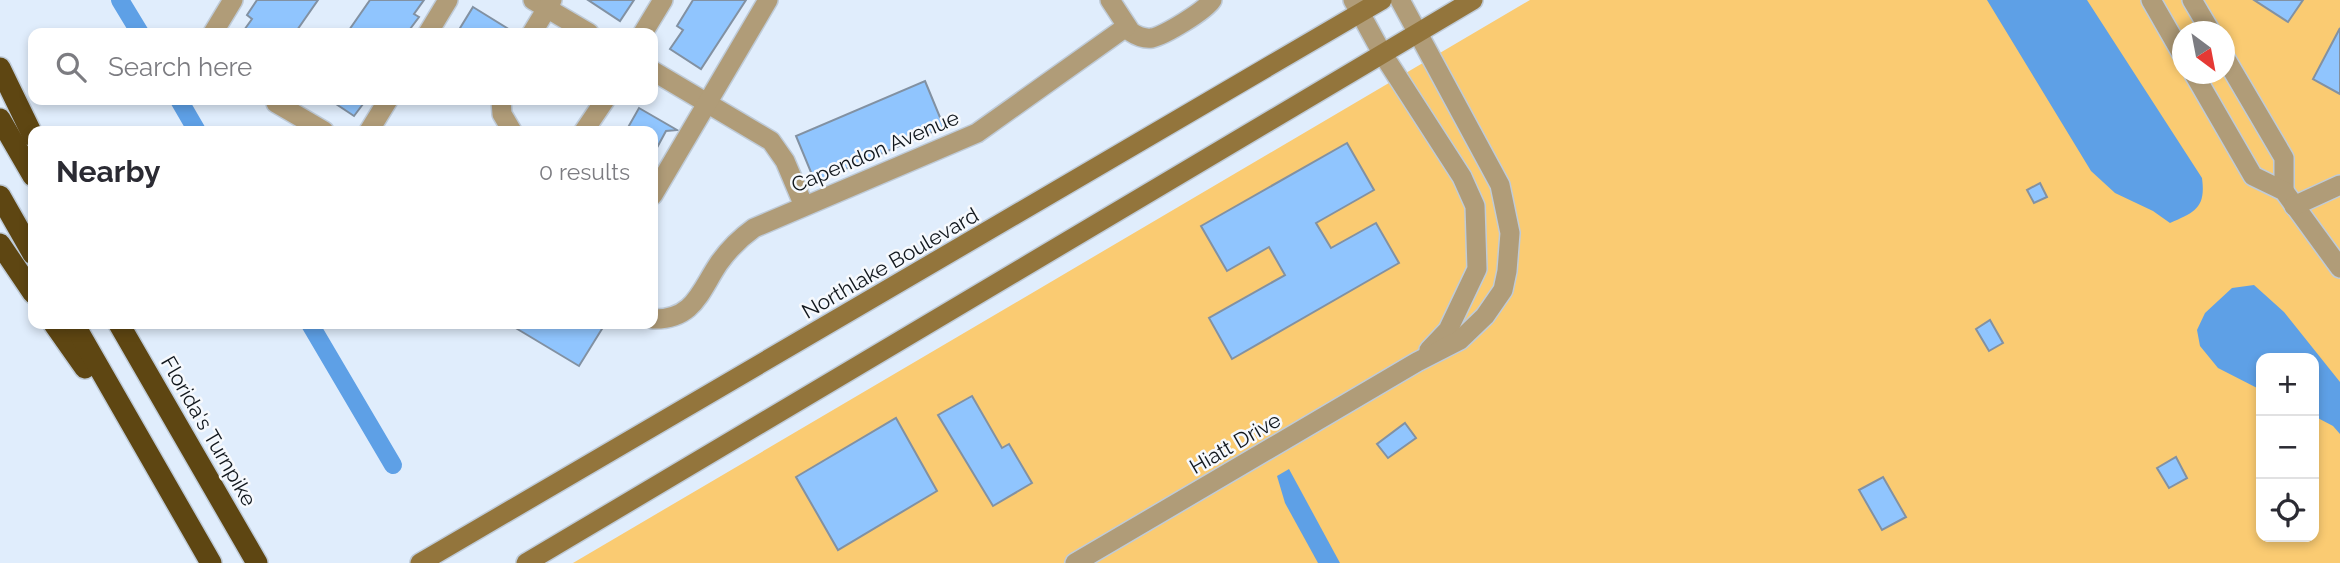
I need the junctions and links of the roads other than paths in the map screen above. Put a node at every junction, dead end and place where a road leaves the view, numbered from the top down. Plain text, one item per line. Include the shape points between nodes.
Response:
1 (233, 0) edge
2 (448, 0) edge
3 (663, 0) edge
4 (768, 0) edge
5 (1110, 0) edge
6 (1212, 0) edge
7 (1382, 0) edge
8 (1400, 0) edge
9 (1474, 0) edge
10 (2151, 0) edge
11 (2192, 0) edge
12 (544, 3) edge
13 (1357, 6) edge
14 (2204, 21) edge
15 (1126, 27) junction
16 (217, 28) edge
17 (431, 28) edge
18 (534, 28) edge
19 (582, 28) edge
20 (646, 28) edge
21 (1418, 32) junction
22 (2172, 37) edge
23 (1382, 53) junction
24 (0, 68) edge
25 (658, 74) edge
26 (2235, 75) edge
27 (2200, 84) edge
28 (708, 104) junction
29 (279, 105) edge
30 (385, 105) edge
31 (501, 105) edge
32 (602, 105) edge
33 (0, 119) edge
34 (28, 126) edge
35 (315, 126) edge
36 (372, 126) edge
37 (509, 126) edge
38 (587, 126) edge
39 (28, 167) edge
40 (2340, 185) edge
41 (658, 187) edge
42 (0, 196) edge
43 (2289, 198) junction
44 (804, 206) junction
45 (0, 244) edge
46 (28, 245) edge
47 (2340, 268) edge
48 (28, 286) edge
49 (658, 318) edge
50 (58, 329) edge
51 (77, 329) edge
52 (122, 329) edge
53 (127, 329) edge
54 (1417, 362) junction
55 (158, 391) junction
56 (159, 474) junction
57 (211, 563) edge
58 (257, 563) edge
59 (420, 563) edge
60 (526, 563) edge
61 (1075, 563) edge

1 - 16 street
2 - 17 street
3 - 20 street
4 - 28 street
5 - 15 street
6 - 15 street via 1151,38 1136,36
7 - 13 main road, Northlake Boulevard
8 - 21 street, Hiatt Drive
9 - 21 main road
10 - 22 street
11 - 14 street
12 - 18 street
12 - 19 street
13 - 23 street, Hiatt Drive
13 - 59 main road, Northlake Boulevard
15 - 44 street, Capendon Avenue via 977,133
21 - 23 main road
21 - 54 street, Hiatt Drive via 1500,185 1510,233 1503,290 1485,316 1460,340
23 - 54 street, Hiatt Drive via 1462,177 1475,206 1477,269 1448,330
23 - 60 main road
24 - 34 highway
25 - 28 street
26 - 43 street via 2284,158
27 - 43 street via 2253,176
28 - 41 street
28 - 44 street via 771,141
29 - 35 street
30 - 36 street
31 - 37 street
32 - 38 street
33 - 39 highway
40 - 43 street
42 - 46 highway
43 - 47 street
44 - 49 street, Capendon Avenue via 742,237 686,309
45 - 48 highway
50 - 56 highway
51 - 56 highway
52 - 55 highway, Florida's Turnpike
53 - 55 highway
54 - 61 street, Hiatt Drive
55 - 58 highway, Florida's Turnpike
56 - 57 highway

